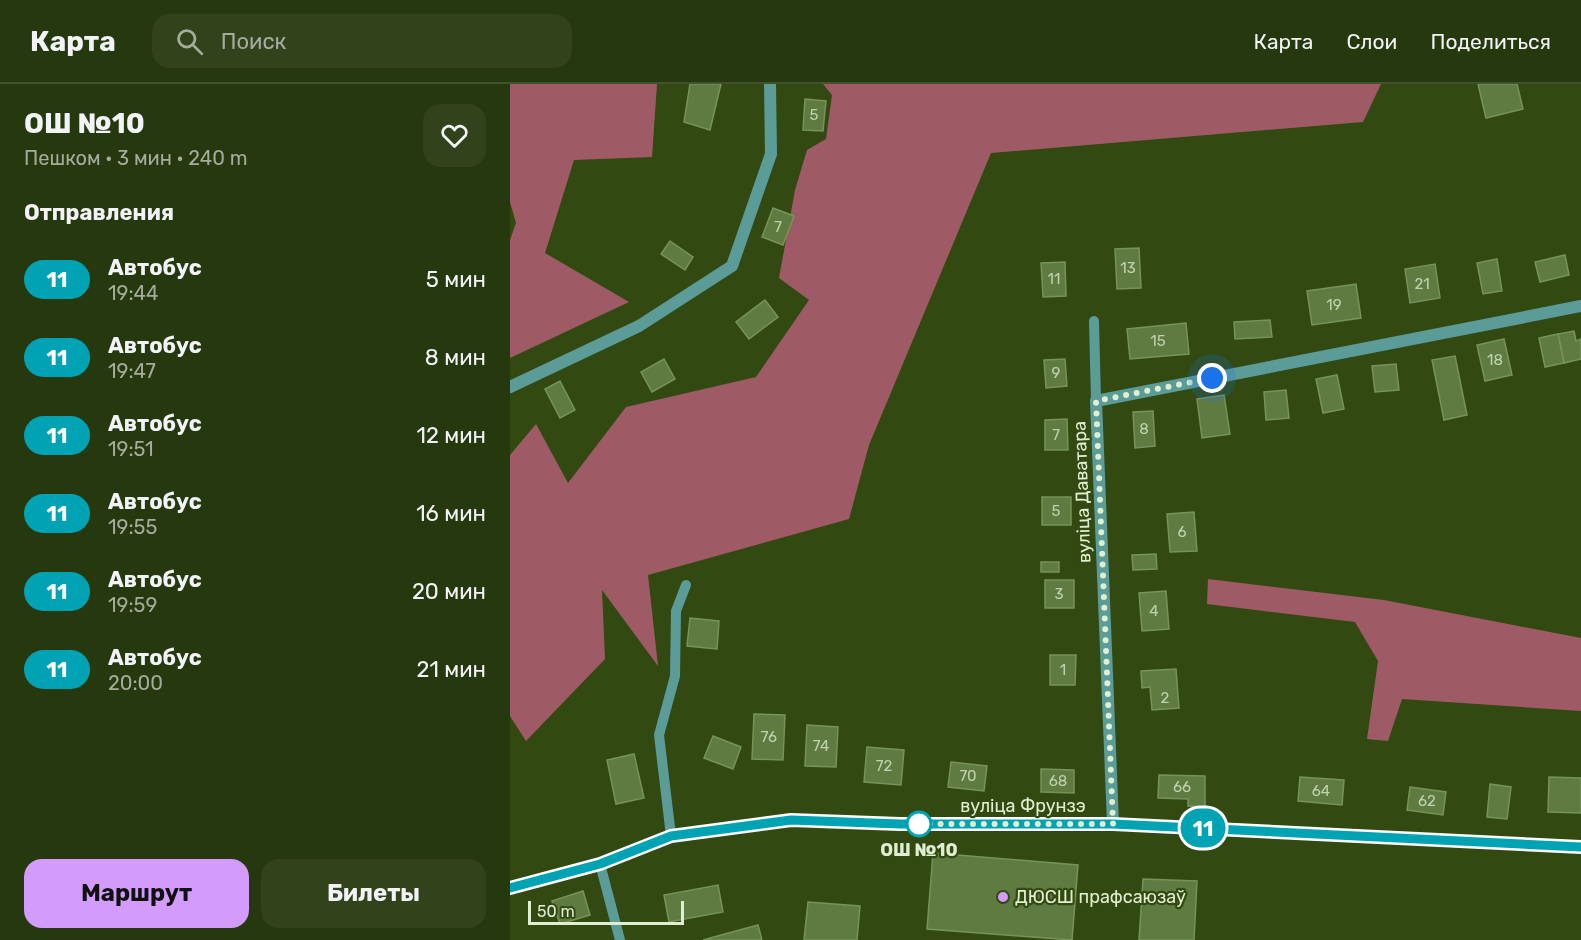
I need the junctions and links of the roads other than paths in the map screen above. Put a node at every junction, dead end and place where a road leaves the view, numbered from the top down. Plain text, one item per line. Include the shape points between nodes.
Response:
1 (770, 84) edge
2 (1581, 306) edge
3 (1094, 321) dead end
4 (510, 387) edge
5 (1096, 401) junction
6 (686, 585) dead end
7 (1113, 824) junction
8 (671, 836) junction
9 (1581, 847) edge
10 (600, 864) junction
11 (510, 888) edge
12 (620, 940) edge

1 - 4 street via 771,153 732,266 639,326
2 - 5 street, вуліца Даватара
3 - 5 lane
5 - 7 street, вуліца Даватара
6 - 8 lane via 676,611 675,676 659,735
7 - 8 street, вуліца Фрунзэ via 791,820
7 - 9 street, вуліца Фрунзэ
8 - 10 street, вуліца Фрунзэ
10 - 11 street, вуліца Фрунзэ
10 - 12 lane

